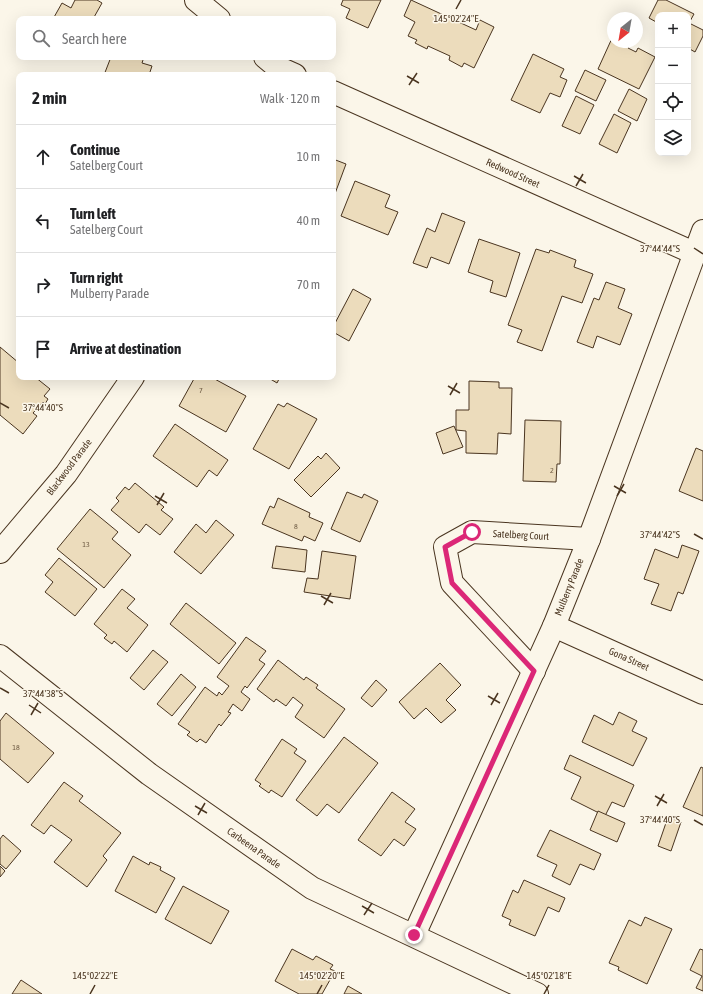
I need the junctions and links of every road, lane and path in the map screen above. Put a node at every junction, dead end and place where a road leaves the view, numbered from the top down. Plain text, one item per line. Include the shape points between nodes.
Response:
1 (196, 0) edge
2 (215, 16) edge
3 (336, 93) edge
4 (703, 231) edge
5 (694, 253) junction
6 (131, 380) edge
7 (588, 539) junction
8 (0, 552) edge
9 (554, 626) junction
10 (0, 656) edge
11 (534, 671) junction
12 (703, 693) edge
13 (414, 935) junction
14 (537, 994) edge

1 - 2 street
3 - 5 street, Redwood Street
4 - 5 street, Mulberry Parade
5 - 7 street, Mulberry Parade
6 - 8 street, Blackwood Parade via 66,474
7 - 9 street, Mulberry Parade
7 - 11 street, Satelberg Court via 472,532 445,547 452,583
9 - 11 street, Mulberry Parade
9 - 12 street, Gona Street
10 - 13 street, Carbeena Parade via 149,774 312,888
11 - 13 street, Mulberry Parade
13 - 14 street, Carbeena Parade

